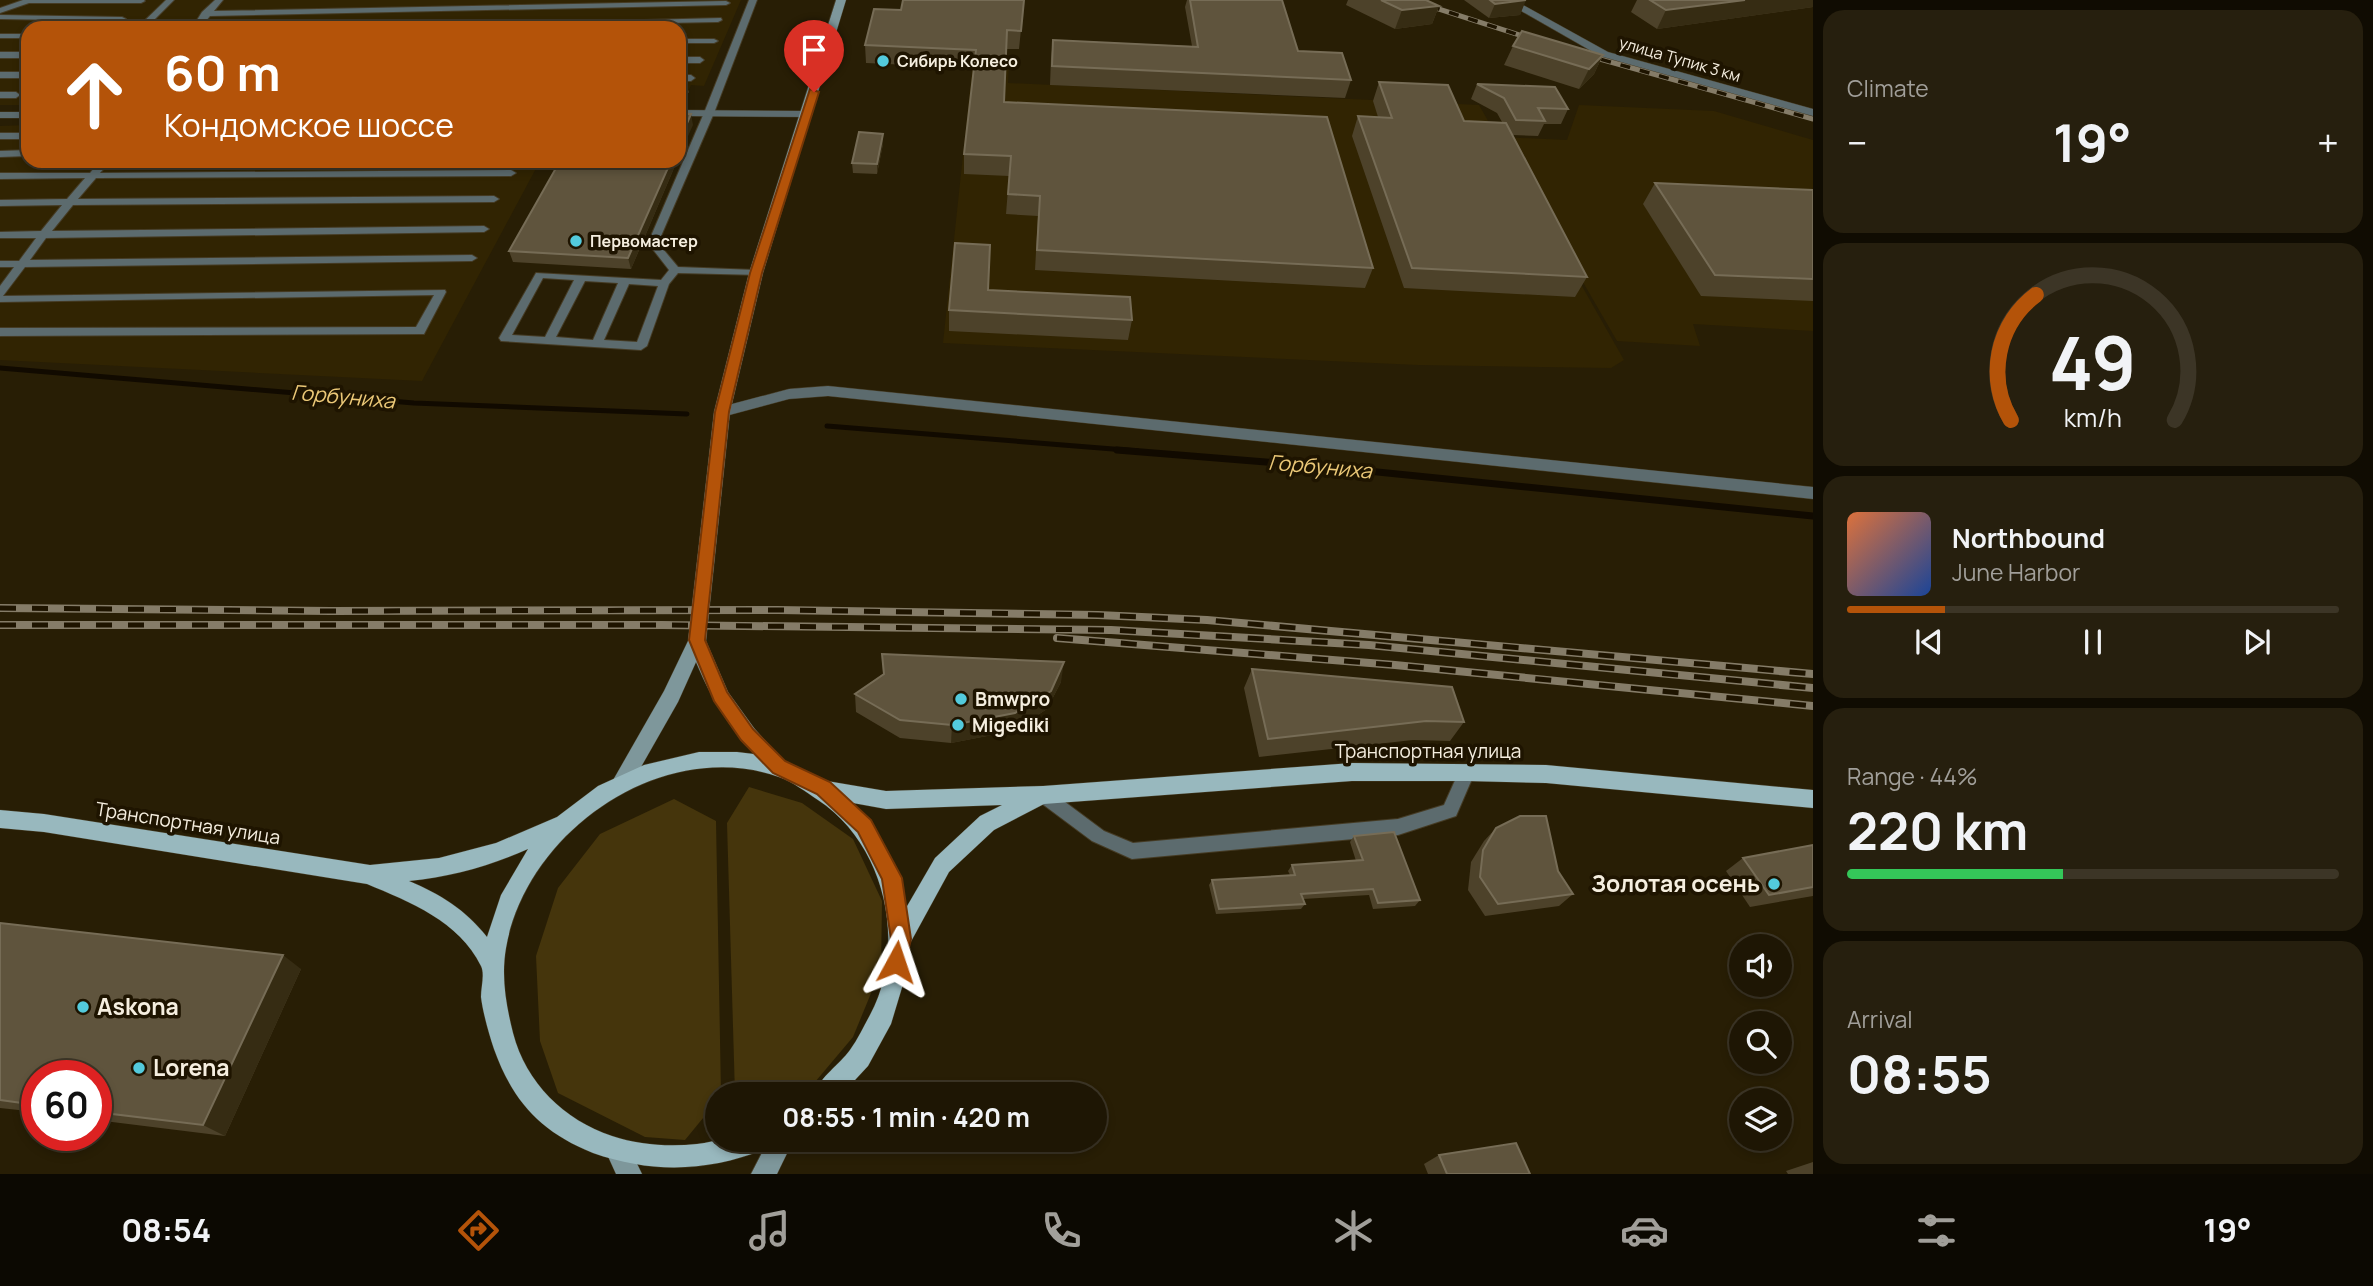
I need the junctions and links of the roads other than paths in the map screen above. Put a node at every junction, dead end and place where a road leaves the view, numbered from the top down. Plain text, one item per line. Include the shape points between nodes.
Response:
1 (29, 0) edge
2 (170, 0) edge
3 (219, 0) edge
4 (753, 0) edge
5 (841, 0) edge
6 (1507, 0) edge
7 (141, 1) edge
8 (462, 4) edge
9 (726, 4) dead end
10 (0, 11) edge
11 (205, 14) junction
12 (0, 17) edge
13 (122, 19) dead end
14 (719, 20) dead end
15 (148, 21) edge
16 (201, 21) edge
17 (456, 21) edge
18 (681, 21) edge
19 (0, 36) edge
20 (21, 36) edge
21 (686, 41) edge
22 (715, 41) dead end
23 (0, 55) edge
24 (21, 55) edge
25 (686, 60) edge
26 (701, 60) dead end
27 (0, 75) edge
28 (21, 75) edge
29 (686, 78) edge
30 (691, 78) dead end
31 (0, 95) edge
32 (16, 95) dead end
33 (686, 113) edge
34 (709, 113) junction
35 (1813, 113) edge
36 (807, 114) junction
37 (0, 115) edge
38 (21, 115) edge
39 (0, 136) edge
40 (21, 136) edge
41 (21, 153) edge
42 (0, 154) edge
43 (686, 166) edge
44 (98, 168) edge
45 (685, 168) edge
46 (511, 173) dead end
47 (92, 175) junction
48 (0, 176) edge
49 (495, 199) dead end
50 (69, 202) junction
51 (0, 203) edge
52 (484, 229) dead end
53 (43, 234) junction
54 (0, 235) edge
55 (472, 258) dead end
56 (0, 264) edge
57 (22, 264) junction
58 (675, 270) junction
59 (756, 273) junction
60 (580, 278) junction
61 (625, 280) junction
62 (664, 283) junction
63 (0, 293) edge
64 (0, 299) edge
65 (0, 332) edge
66 (549, 340) junction
67 (597, 343) junction
68 (722, 412) junction
69 (1813, 493) edge
70 (697, 640) junction
71 (779, 767) junction
72 (1467, 772) junction
73 (622, 782) junction
74 (823, 788) junction
75 (1043, 795) junction
76 (1813, 799) edge
77 (0, 819) edge
78 (561, 825) junction
79 (368, 874) junction
80 (901, 939) junction
81 (492, 962) junction
82 (839, 1082) edge
83 (721, 1152) edge
84 (775, 1152) edge
85 (624, 1163) edge
86 (764, 1174) edge

1 - 7 lane
1 - 10 lane
2 - 15 lane
3 - 11 lane
4 - 34 lane
5 - 36 street
6 - 35 street, улица Тупик 3 км via 1604,54
8 - 9 lane
8 - 11 lane
8 - 17 lane
11 - 16 lane
12 - 13 lane
14 - 18 lane
19 - 20 lane
21 - 22 lane
23 - 24 lane
25 - 26 lane
27 - 28 lane
29 - 30 lane
31 - 32 lane
33 - 34 street
34 - 36 street
34 - 43 lane
36 - 59 street
37 - 38 street
39 - 40 lane
41 - 42 lane
44 - 47 lane
45 - 58 lane via 653,243
46 - 47 lane
47 - 48 lane
47 - 50 lane
49 - 50 lane
50 - 51 lane
50 - 53 lane
52 - 53 lane
53 - 54 lane
53 - 57 lane
55 - 57 lane
56 - 57 lane
57 - 63 lane
58 - 59 lane
58 - 62 lane
59 - 68 street
60 - 61 lane
60 - 66 lane
60 - 66 lane via 540,275 505,338
61 - 62 lane
61 - 67 lane
62 - 67 lane via 641,346
64 - 65 lane via 441,292 420,331
66 - 67 lane
68 - 69 street via 789,394 828,391
68 - 70 street
70 - 71 street via 720,696 747,734
70 - 73 street
71 - 73 main road via 727,758 674,763
71 - 74 main road
72 - 75 main road, Транспортная улица via 1352,772
72 - 75 lane via 1450,811 1398,827 1132,851 1098,836
72 - 76 main road, Транспортная улица via 1546,774
73 - 78 main road
74 - 75 main road, Транспортная улица via 886,800
74 - 80 main road via 865,826 887,868
75 - 80 main road, Транспортная улица via 987,823 942,865
77 - 79 main road, Транспортная улица
78 - 79 main road, Транспортная улица via 498,852 439,868
78 - 81 main road via 528,864 504,911
79 - 81 main road, Транспортная улица via 423,897 463,923
80 - 82 main road via 887,1008
81 - 85 main road via 495,1023 518,1079 560,1124
83 - 85 main road
84 - 86 street

